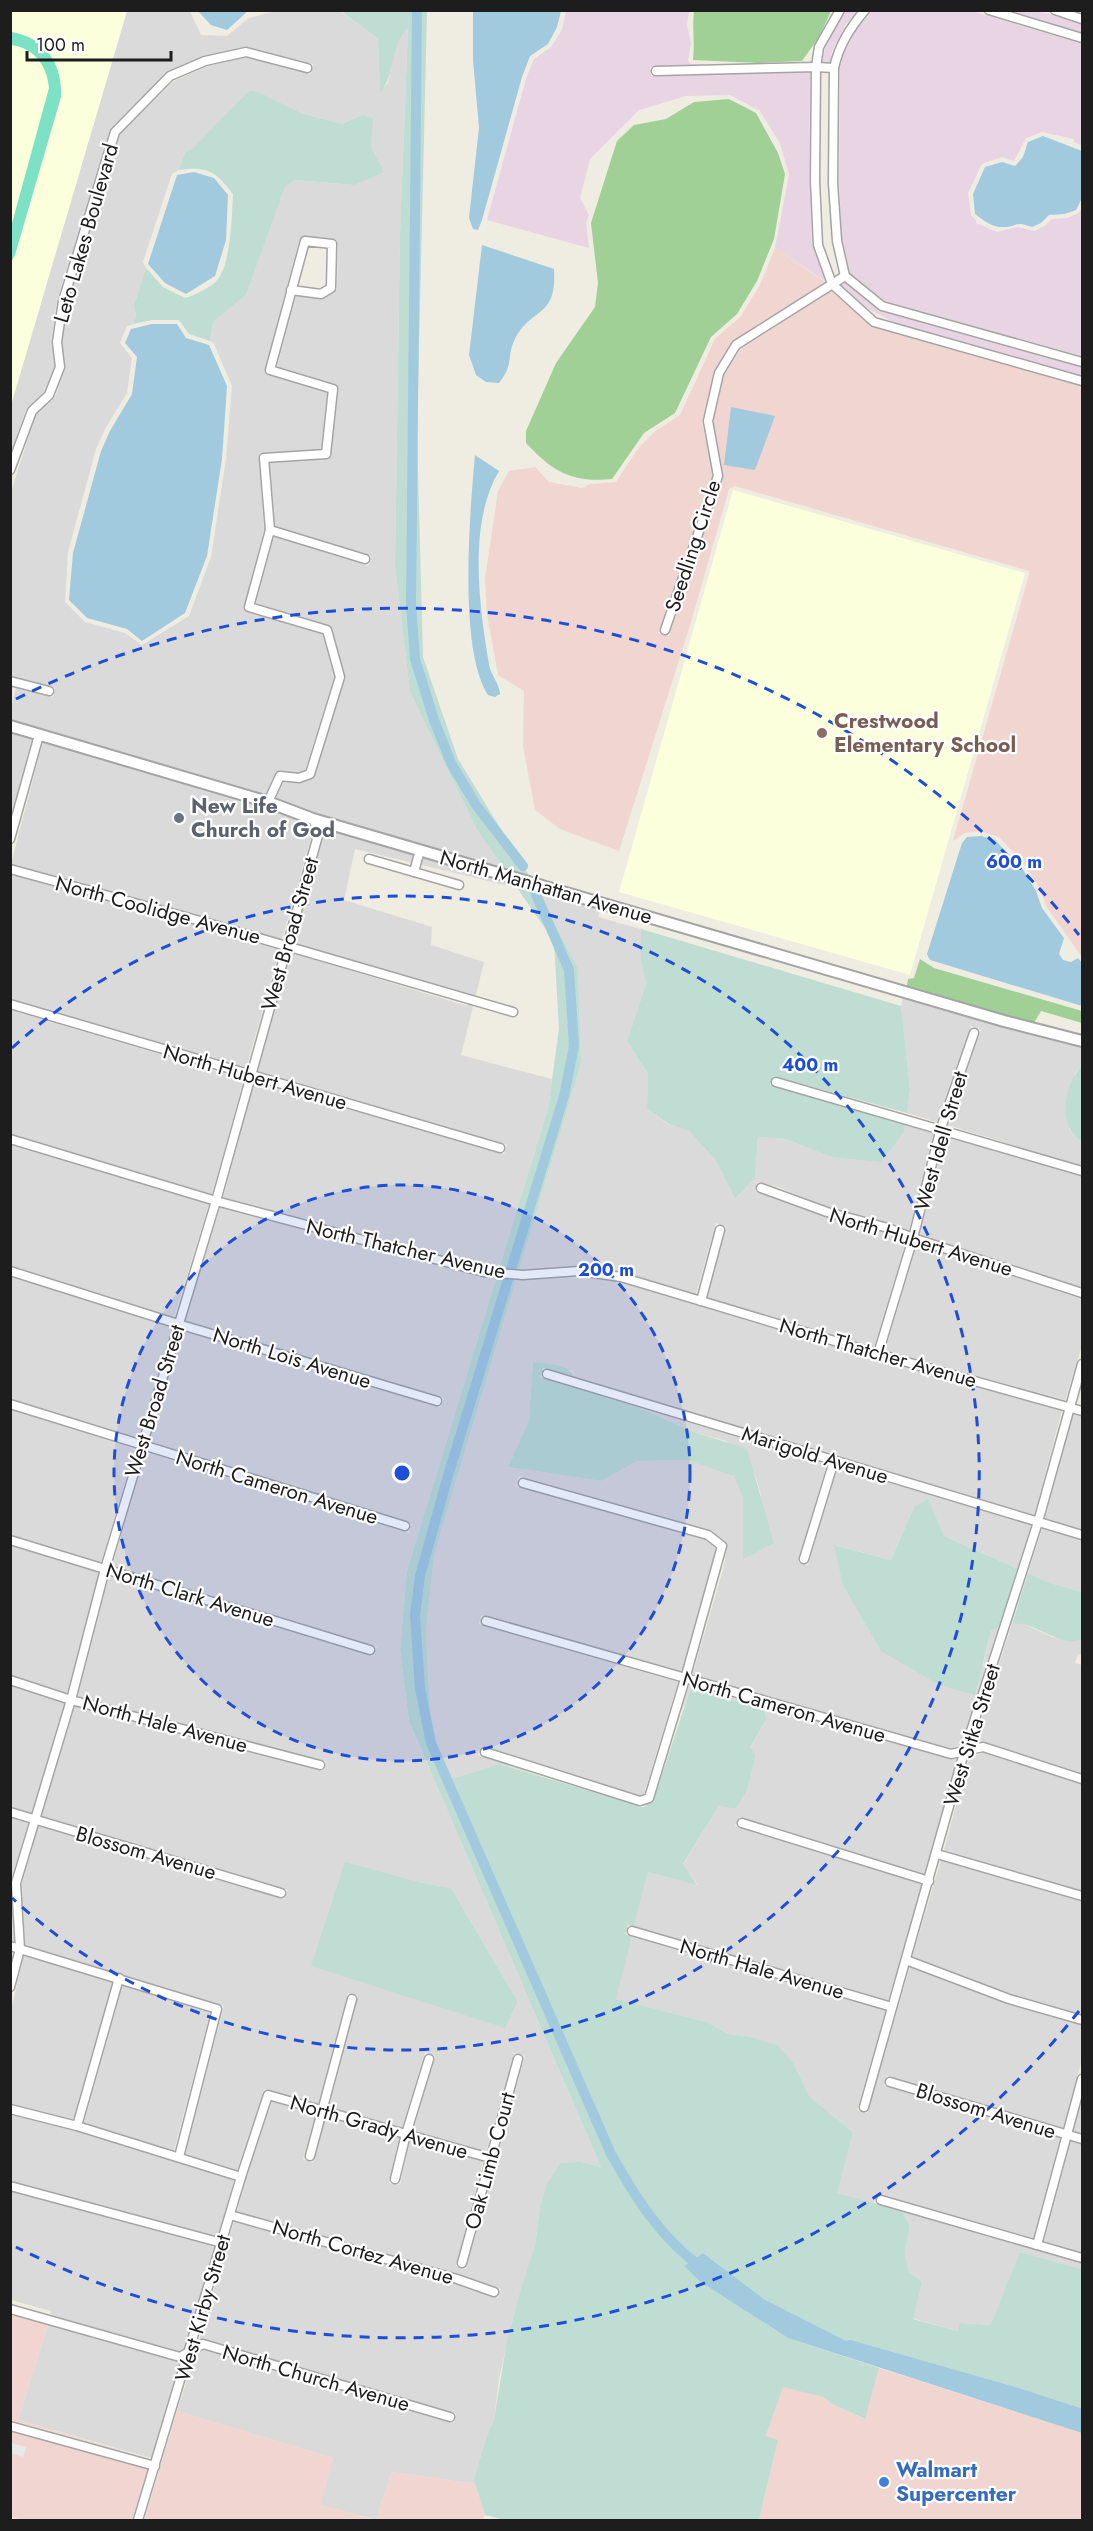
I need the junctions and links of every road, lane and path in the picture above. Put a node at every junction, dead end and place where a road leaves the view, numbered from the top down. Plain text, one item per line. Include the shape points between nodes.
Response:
1 (840, 10) edge
2 (865, 10) edge
3 (989, 10) edge
4 (1055, 10) edge
5 (1083, 19) edge
6 (1083, 38) edge
7 (816, 67) junction
8 (307, 68) dead end
9 (834, 69) junction
10 (656, 71) dead end
11 (845, 276) junction
12 (832, 284) junction
13 (291, 290) junction
14 (1083, 362) edge
15 (1083, 381) edge
16 (10, 470) edge
17 (270, 530) junction
18 (365, 559) dead end
19 (665, 630) dead end
20 (11, 684) edge
21 (49, 691) dead end
22 (10, 726) edge
23 (39, 735) junction
24 (268, 802) junction
25 (313, 819) junction
26 (10, 839) edge
27 (420, 850) junction
28 (369, 859) dead end
29 (10, 869) edge
30 (414, 872) junction
31 (459, 885) dead end
32 (286, 945) junction
33 (10, 1005) edge
34 (513, 1012) dead end
35 (974, 1033) dead end
36 (1083, 1041) edge
37 (250, 1076) junction
38 (776, 1082) dead end
39 (941, 1128) junction
40 (10, 1139) edge
41 (500, 1148) dead end
42 (1083, 1171) edge
43 (761, 1188) dead end
44 (216, 1201) junction
45 (720, 1230) dead end
46 (913, 1238) junction
47 (10, 1271) edge
48 (1083, 1293) edge
49 (700, 1301) junction
50 (178, 1324) junction
51 (878, 1354) junction
52 (1083, 1365) edge
53 (547, 1374) dead end
54 (437, 1401) dead end
55 (10, 1404) edge
56 (1069, 1407) junction
57 (1083, 1411) edge
58 (142, 1445) junction
59 (834, 1461) junction
60 (523, 1483) dead end
61 (1038, 1522) junction
62 (405, 1526) dead end
63 (1083, 1535) edge
64 (10, 1540) edge
65 (804, 1559) dead end
66 (105, 1569) junction
67 (486, 1621) dead end
68 (370, 1650) dead end
69 (685, 1679) junction
70 (10, 1680) edge
71 (72, 1700) junction
72 (485, 1752) dead end
73 (964, 1753) junction
74 (320, 1765) dead end
75 (1083, 1779) edge
76 (10, 1812) edge
77 (34, 1820) junction
78 (742, 1823) dead end
79 (937, 1854) junction
80 (929, 1881) junction
81 (281, 1893) dead end
82 (1083, 1896) edge
83 (632, 1931) dead end
84 (15, 1947) edge
85 (906, 1960) junction
86 (120, 1978) junction
87 (10, 1987) edge
88 (352, 1999) dead end
89 (892, 2007) junction
90 (1083, 2020) edge
91 (429, 2058) dead end
92 (518, 2059) dead end
93 (1083, 2079) edge
94 (890, 2082) dead end
95 (268, 2095) joint
96 (864, 2107) dead end
97 (10, 2109) edge
98 (322, 2111) junction
99 (77, 2126) junction
100 (405, 2134) junction
101 (1066, 2135) junction
102 (1083, 2139) edge
103 (310, 2156) dead end
104 (179, 2157) junction
105 (490, 2158) junction
106 (241, 2177) junction
107 (395, 2179) dead end
108 (10, 2186) edge
109 (881, 2200) dead end
110 (230, 2215) junction
111 (222, 2244) junction
112 (1037, 2245) junction
113 (1083, 2258) edge
114 (462, 2263) dead end
115 (494, 2292) dead end
116 (10, 2309) edge
117 (190, 2352) junction
118 (450, 2417) dead end
119 (10, 2426) edge
120 (154, 2466) junction
121 (138, 2520) edge

1 - 7 street via 819,47
2 - 9 street via 837,53
3 - 6 street
4 - 5 street
7 - 9 street
7 - 10 street
7 - 12 street via 818,244
8 - 16 street, Leto Lakes Boulevard via 246,52 206,61 170,76 115,132 63,301 57,342 60,367 49,395 32,411
9 - 11 street via 833,183 837,241
11 - 12 street, Seedling Circle
11 - 14 street via 882,306
12 - 15 street via 874,322
12 - 19 street, Seedling Circle via 736,345 719,373 708,421 718,476
13 - 13 street via 304,241 332,244 331,288 321,294
13 - 17 street via 270,370 333,389 326,454 264,458
17 - 18 street
17 - 24 street via 249,607 327,630 340,677 310,774 299,778 280,776
20 - 21 street
22 - 23 street, North Manhattan Avenue
23 - 24 street, North Manhattan Avenue
23 - 26 street
24 - 25 street, North Manhattan Avenue
25 - 27 street, North Manhattan Avenue
25 - 32 street, West Broad Street via 319,832
27 - 30 street
27 - 36 street, North Manhattan Avenue
28 - 30 street
29 - 32 street, North Coolidge Avenue
30 - 31 street
32 - 34 street, North Coolidge Avenue
32 - 37 street, West Broad Street
33 - 37 street, North Hubert Avenue
35 - 39 street, West Idell Street
37 - 41 street, North Hubert Avenue
37 - 44 street, West Broad Street
38 - 39 street
39 - 42 street
39 - 46 street, West Idell Street
40 - 44 street, North Thatcher Avenue
43 - 46 street, North Hubert Avenue
44 - 49 street, North Thatcher Avenue via 461,1267 505,1274 579,1272 621,1277
44 - 50 street, West Broad Street
45 - 49 street
46 - 48 street, North Hubert Avenue
46 - 51 street, West Idell Street
47 - 50 street, North Lois Avenue
49 - 51 street, North Thatcher Avenue
50 - 54 street, North Lois Avenue
50 - 58 street, West Broad Street
51 - 56 street, North Thatcher Avenue
52 - 56 street, West Sitka Street
53 - 59 street, Marigold Avenue
55 - 58 street, North Cameron Avenue
56 - 57 street, North Thatcher Avenue
56 - 61 street, West Sitka Street
58 - 62 street, North Cameron Avenue
58 - 66 street, West Broad Street
59 - 61 street, Marigold Avenue
59 - 65 street
60 - 69 street via 708,1535 722,1546
61 - 63 street, Marigold Avenue
61 - 73 street, West Sitka Street
64 - 66 street, North Clark Avenue
66 - 68 street, North Clark Avenue
66 - 71 street, West Broad Street
67 - 69 street, North Cameron Avenue
69 - 72 street via 649,1798 640,1801
69 - 73 street, North Cameron Avenue via 951,1754
70 - 71 street, North Hale Avenue
71 - 74 street, North Hale Avenue
71 - 77 street, West Broad Street
73 - 75 street, North Cameron Avenue via 982,1747
73 - 79 street, West Sitka Street
76 - 77 street, Blossom Avenue
77 - 81 street, Blossom Avenue
77 - 84 street, West Broad Street via 16,1883
78 - 80 street
79 - 80 street, West Sitka Street
79 - 82 street
80 - 85 street, West Sitka Street
83 - 89 street, North Hale Avenue
84 - 86 street
84 - 87 street, West Broad Street
85 - 89 street, West Sitka Street
85 - 90 street via 1009,1999
86 - 99 street
86 - 104 street via 217,2009
88 - 98 street
89 - 96 street, West Sitka Street
91 - 100 street
92 - 105 street, Oak Limb Court
93 - 101 street
94 - 101 street, Blossom Avenue
95 - 98 street, North Grady Avenue
95 - 106 street, West Kirby Street
97 - 99 street
98 - 100 street, North Grady Avenue
98 - 103 street
99 - 104 street
100 - 105 street, North Grady Avenue
100 - 107 street
101 - 102 street, Blossom Avenue
101 - 112 street
104 - 106 street
105 - 114 street, Oak Limb Court
106 - 110 street, West Kirby Street
108 - 111 street
109 - 112 street
110 - 111 street, West Kirby Street
110 - 115 street, North Cortez Avenue
111 - 117 street, West Kirby Street
112 - 113 street
116 - 117 street, North Church Avenue via 180,2357
117 - 118 street, North Church Avenue via 203,2344
117 - 120 street, West Kirby Street
119 - 120 street
120 - 121 street, West Kirby Street

